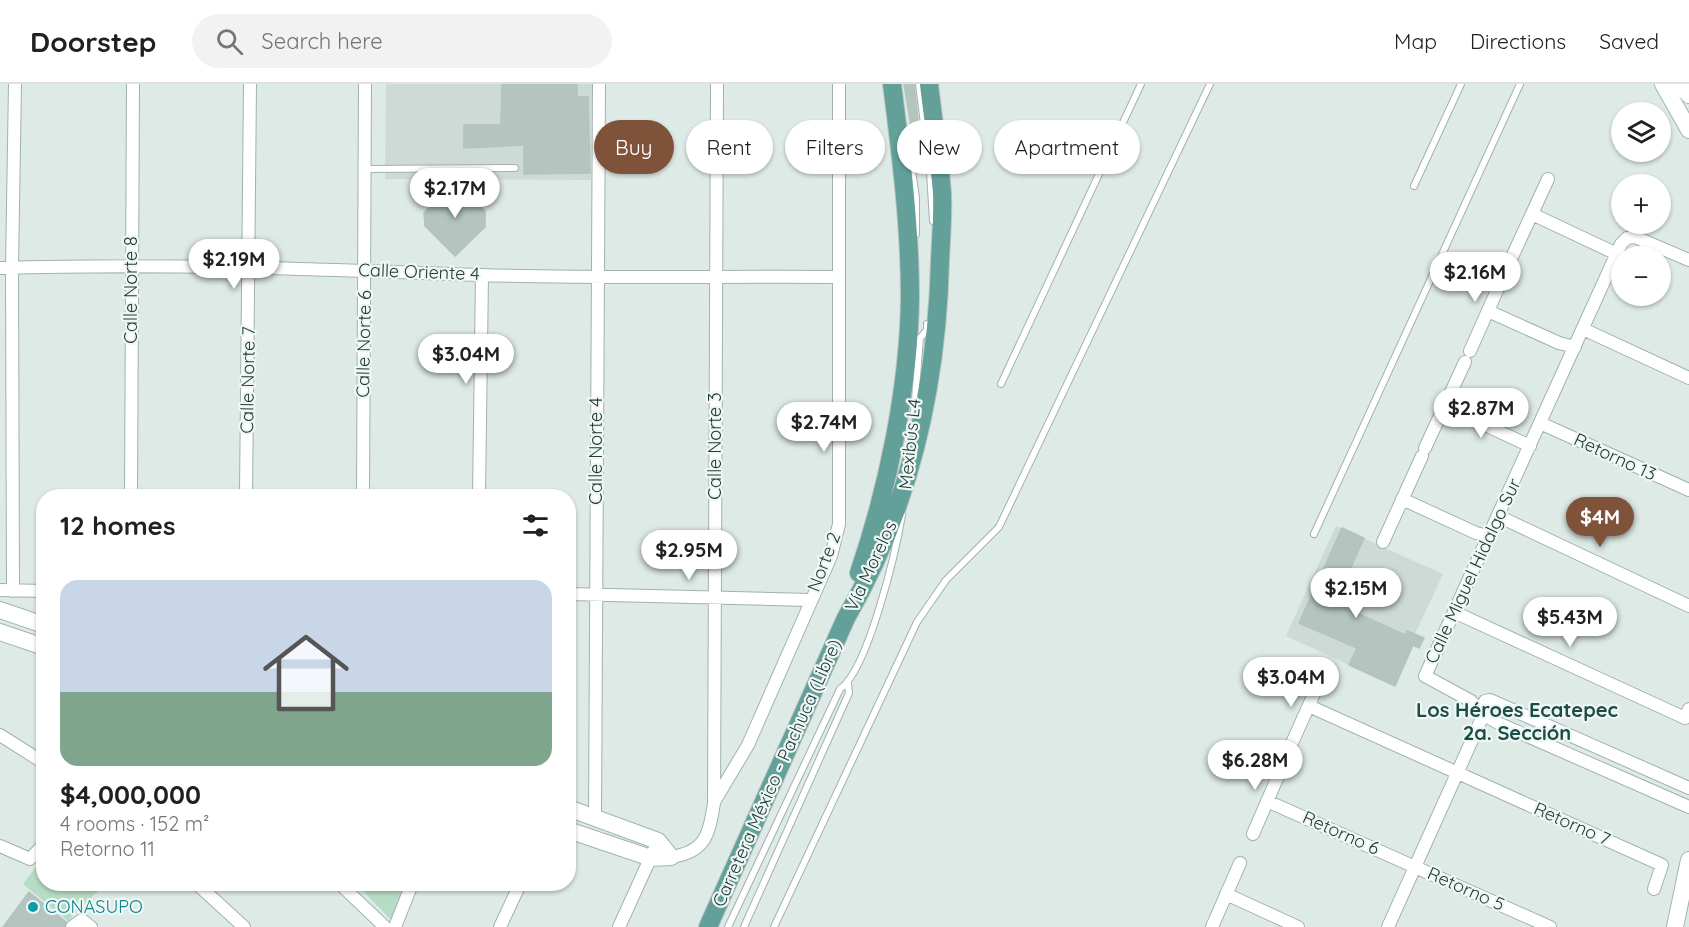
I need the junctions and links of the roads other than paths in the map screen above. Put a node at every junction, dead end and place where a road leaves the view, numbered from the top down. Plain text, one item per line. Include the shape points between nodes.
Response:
1 (15, 84) edge
2 (133, 84) edge
3 (250, 84) edge
4 (365, 84) edge
5 (599, 84) edge
6 (717, 84) edge
7 (839, 84) edge
8 (892, 84) edge
9 (900, 84) edge
10 (919, 84) edge
11 (929, 84) edge
12 (1142, 84) edge
13 (1210, 84) edge
14 (1461, 84) edge
15 (1520, 84) edge
16 (1663, 84) edge
17 (1678, 84) edge
18 (1689, 95) edge
19 (905, 118) dead end
20 (1689, 130) edge
21 (515, 168) dead end
22 (365, 169) junction
23 (912, 174) edge
24 (1548, 179) dead end
25 (1414, 186) dead end
26 (1532, 214) junction
27 (933, 225) dead end
28 (933, 236) dead end
29 (1622, 246) edge
30 (1656, 246) edge
31 (1611, 251) edge
32 (1671, 252) edge
33 (1689, 260) edge
34 (130, 266) junction
35 (1611, 267) edge
36 (6, 268) edge
37 (249, 268) junction
38 (365, 270) junction
39 (482, 275) junction
40 (597, 275) junction
41 (715, 276) junction
42 (838, 277) junction
43 (930, 299) dead end
44 (1488, 311) junction
45 (928, 320) dead end
46 (1583, 329) junction
47 (920, 338) junction
48 (1575, 347) junction
49 (1689, 378) edge
50 (1001, 384) dead end
51 (1445, 406) junction
52 (1540, 423) junction
53 (1530, 446) junction
54 (908, 478) junction
55 (131, 489) edge
56 (246, 489) edge
57 (363, 489) edge
58 (479, 489) edge
59 (1689, 490) edge
60 (1402, 499) junction
61 (1498, 516) junction
62 (1314, 534) dead end
63 (1489, 536) junction
64 (1383, 542) dead end
65 (0, 590) edge
66 (13, 591) junction
67 (36, 591) edge
68 (596, 593) junction
69 (576, 594) edge
70 (716, 596) junction
71 (810, 600) junction
72 (1689, 606) edge
73 (0, 610) edge
74 (1455, 612) junction
75 (846, 618) junction
76 (36, 623) edge
77 (0, 632) edge
78 (36, 644) edge
79 (848, 684) junction
80 (1318, 686) dead end
81 (1490, 700) junction
82 (1471, 701) junction
83 (1309, 706) junction
84 (1689, 709) edge
85 (1484, 715) junction
86 (0, 735) edge
87 (1292, 743) dead end
88 (36, 758) edge
89 (1285, 760) dead end
90 (1649, 771) junction
91 (1458, 772) junction
92 (1642, 787) junction
93 (1689, 788) edge
94 (1267, 801) junction
95 (714, 803) junction
96 (1689, 807) edge
97 (576, 811) edge
98 (595, 817) junction
99 (576, 833) edge
100 (1253, 834) dead end
101 (658, 841) junction
102 (0, 846) edge
103 (36, 853) edge
104 (671, 856) junction
105 (651, 858) junction
106 (1689, 860) edge
107 (1240, 863) dead end
108 (1416, 866) junction
109 (1654, 889) dead end
110 (205, 891) edge
111 (347, 891) edge
112 (409, 891) edge
113 (517, 891) edge
114 (1226, 894) junction
115 (72, 927) edge
116 (91, 927) edge
117 (244, 927) edge
118 (385, 927) edge
119 (394, 927) edge
120 (500, 927) edge
121 (619, 927) edge
122 (708, 927) edge
123 (728, 927) edge
124 (744, 927) edge
125 (774, 927) edge
126 (1212, 927) edge
127 (1298, 927) edge
128 (1388, 927) edge
129 (1550, 927) edge
130 (1675, 927) edge

1 - 36 street
2 - 34 street, Calle Norte 8
3 - 37 street, Calle Norte 7
4 - 22 street, Calle Norte 6
5 - 40 street, Calle Norte 4
6 - 41 street, Calle Norte 3
7 - 42 street, Norte 2
8 - 75 main road, Vía Morelos via 906,194 910,298 902,392 878,517
9 - 19 lane
10 - 27 lane
11 - 54 main road, Vía Morelos via 942,194 939,305 928,395
12 - 50 lane
13 - 125 lane via 999,526 946,580 917,622
14 - 25 lane
15 - 62 lane
16 - 20 street
17 - 18 street
21 - 22 lane
22 - 38 street, Calle Norte 6
23 - 47 lane, Mexibús L4 via 916,331
24 - 26 street
26 - 31 street
26 - 44 street
28 - 43 lane
29 - 30 street, Calle Miguel Hidalgo Sur via 1627,238 1635,237
32 - 33 street, Calle Miguel Hidalgo Sur
34 - 36 street, Calle Oriente 4
34 - 37 street, Calle Oriente 4
34 - 55 street, Calle Norte 8
35 - 46 street, Calle Miguel Hidalgo Sur
36 - 66 street
37 - 38 street, Calle Oriente 4
37 - 56 street, Calle Norte 7
38 - 39 street, Calle Oriente 4
38 - 57 street, Calle Norte 6
39 - 40 street, Calle Oriente 4
39 - 58 street
40 - 41 street, Calle Oriente 4
40 - 68 street, Calle Norte 4
41 - 42 street, Calle Oriente 4
41 - 70 street, Calle Norte 3
42 - 71 street, Norte 2 via 839,524 831,556
44 - 48 street
44 - 51 street
45 - 47 lane, Mexibús L4 via 927,330
46 - 48 street, Calle Miguel Hidalgo Sur
46 - 49 street
47 - 54 lane, Mexibús L4
48 - 52 street, Calle Miguel Hidalgo Sur
51 - 53 street
51 - 60 street
52 - 53 street, Calle Miguel Hidalgo Sur
52 - 59 street, Retorno 13
53 - 61 street, Calle Miguel Hidalgo Sur
54 - 75 main road, Vía Morelos via 870,577
54 - 79 lane, Mexibús L4 via 893,564 879,611
60 - 63 street
60 - 64 street
61 - 63 street, Calle Miguel Hidalgo Sur
61 - 72 street
63 - 74 street, Calle Miguel Hidalgo Sur
65 - 66 street
66 - 67 street
68 - 69 street
68 - 70 street
68 - 98 street, Calle Norte 4
70 - 71 street
70 - 95 street, Calle Norte 3
71 - 95 street, Norte 2 via 748,745
73 - 76 street
74 - 82 street, Calle Miguel Hidalgo Sur via 1425,676
74 - 84 street via 1685,717
75 - 122 main road, Carretera México - Pachuca (Libre)
77 - 78 street
79 - 123 lane, Mexibús L4 via 840,689
79 - 124 lane, Mexibús L4 via 849,693
80 - 83 street
81 - 82 street
81 - 85 street
81 - 90 street
82 - 85 street
83 - 87 street
83 - 91 street
85 - 91 street
85 - 92 street
86 - 88 street
89 - 94 street
90 - 92 street
90 - 93 street
91 - 108 street
91 - 109 street, Retorno 7 via 1662,865
92 - 96 street
94 - 100 street
94 - 108 street, Retorno 6
95 - 104 street, Calle Norte 3 via 706,839 693,852
97 - 98 street
98 - 101 street
99 - 105 street
101 - 104 street
101 - 105 street
102 - 103 street via 30,859
104 - 105 street
105 - 121 street
106 - 130 street
107 - 114 street
108 - 128 street
108 - 129 street, Retorno 5
110 - 117 street
111 - 118 street
112 - 119 street
113 - 120 street
114 - 126 street
114 - 127 street
115 - 116 street via 82,920

